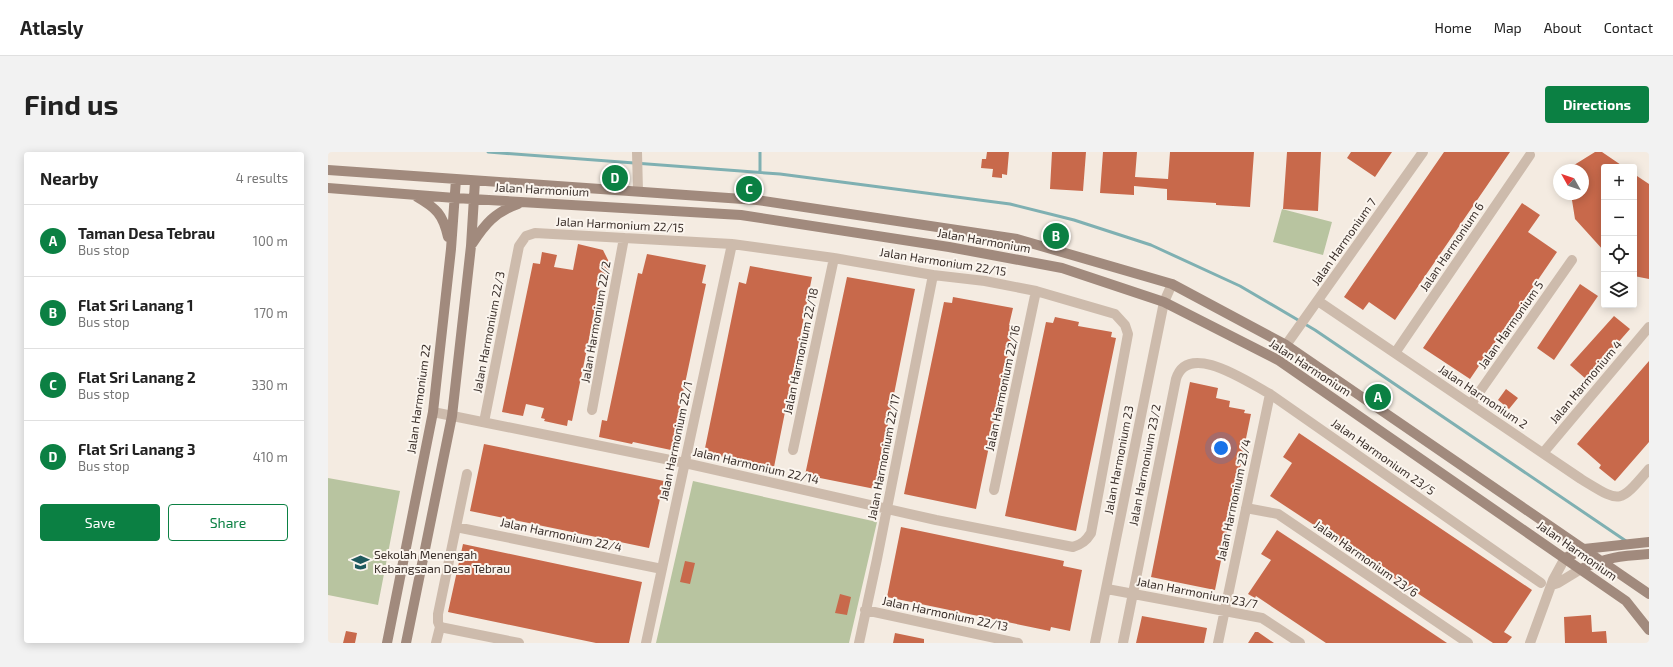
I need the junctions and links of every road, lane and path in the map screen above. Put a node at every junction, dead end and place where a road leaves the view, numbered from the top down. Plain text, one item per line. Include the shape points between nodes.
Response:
1 (637, 152) edge
2 (1423, 152) edge
3 (1530, 155) dead end
4 (328, 170) edge
5 (456, 179) junction
6 (475, 181) junction
7 (328, 188) edge
8 (638, 191) junction
9 (414, 195) junction
10 (454, 198) junction
11 (474, 199) junction
12 (523, 202) junction
13 (624, 238) junction
14 (732, 244) junction
15 (471, 246) junction
16 (519, 246) joint
17 (451, 248) junction
18 (834, 258) junction
19 (1572, 260) dead end
20 (933, 275) junction
21 (1172, 284) junction
22 (1036, 291) junction
23 (1318, 301) junction
24 (1164, 302) junction
25 (1649, 327) edge
26 (1286, 345) junction
27 (1395, 353) junction
28 (1205, 362) joint
29 (1270, 394) junction
30 (1472, 404) junction
31 (592, 410) dead end
32 (433, 412) junction
33 (452, 416) junction
34 (484, 422) junction
35 (793, 450) dead end
36 (1542, 453) junction
37 (685, 463) junction
38 (1649, 469) edge
39 (467, 474) dead end
40 (994, 490) dead end
41 (1246, 508) junction
42 (886, 509) junction
43 (456, 527) junction
44 (1644, 543) edge
45 (1073, 547) joint
46 (1584, 549) junction
47 (1649, 554) edge
48 (1565, 558) junction
49 (1600, 560) junction
50 (662, 569) junction
51 (1581, 569) junction
52 (1541, 583) dead end
53 (1552, 585) junction
54 (1107, 588) junction
55 (1133, 594) junction
56 (1649, 594) edge
57 (865, 610) junction
58 (1225, 611) junction
59 (440, 627) junction
60 (1649, 630) edge
61 (1461, 641) edge
62 (387, 643) edge
63 (406, 643) edge
64 (436, 643) edge
65 (520, 643) edge
66 (646, 643) edge
67 (859, 643) edge
68 (1018, 643) edge
69 (1095, 643) edge
70 (1123, 643) edge
71 (1218, 643) edge
72 (1300, 643) edge
73 (1530, 643) edge

1 - 8 street
2 - 23 street, Jalan Harmonium 7
3 - 27 street, Jalan Harmonium 6
4 - 5 main road, Jalan Harmonium
5 - 6 main road, Jalan Harmonium
5 - 10 main road, Jalan Harmonium 22
6 - 8 main road, Jalan Harmonium
6 - 11 main road
7 - 9 main road, Jalan Harmonium
8 - 21 main road, Jalan Harmonium via 757,200 1017,239
9 - 10 main road, Jalan Harmonium
9 - 17 main road via 437,209 446,225
10 - 11 main road, Jalan Harmonium
10 - 17 main road, Jalan Harmonium 22
11 - 12 main road, Jalan Harmonium
11 - 15 main road
12 - 15 main road via 504,209 493,217 482,228
12 - 24 main road, Jalan Harmonium via 741,215 918,242 1062,268
13 - 14 street, Jalan Harmonium 22/15
13 - 16 street, Jalan Harmonium 22/15 via 535,233 526,236
13 - 31 street, Jalan Harmonium 22/2
14 - 18 street, Jalan Harmonium 22/15
14 - 37 street, Jalan Harmonium 22/1
15 - 33 main road
16 - 34 street, Jalan Harmonium 22/3
17 - 32 main road, Jalan Harmonium 22
18 - 20 street, Jalan Harmonium 22/15
18 - 35 street, Jalan Harmonium 22/18
19 - 30 street, Jalan Harmonium 5
20 - 22 street, Jalan Harmonium 22/15 via 985,281
20 - 42 street, Jalan Harmonium 22/17
21 - 24 street, Jalan Harmonium 23
21 - 26 main road, Jalan Harmonium
22 - 40 street, Jalan Harmonium 22/16
22 - 45 street, Jalan Harmonium 22/15 via 1115,314 1125,325 1128,334 1091,533 1081,545
23 - 26 street, Jalan Harmonium 7
23 - 27 street, Jalan Harmonium 2
24 - 48 main road, Jalan Harmonium via 1278,360
24 - 54 street, Jalan Harmonium 23
25 - 36 street, Jalan Harmonium 4
26 - 46 main road, Jalan Harmonium
27 - 30 street, Jalan Harmonium 2
28 - 29 street, Jalan Harmonium 23/5 via 1228,371
28 - 55 street, Jalan Harmonium 23/2 via 1184,366 1177,374
29 - 41 street, Jalan Harmonium 23/4
29 - 52 street, Jalan Harmonium 23/5
30 - 36 street, Jalan Harmonium 2
32 - 33 street, Jalan Harmonium 22/14
32 - 62 main road, Jalan Harmonium 22
33 - 34 street, Jalan Harmonium 22/14
33 - 63 main road
34 - 37 street, Jalan Harmonium 22/14
36 - 38 street, Jalan Harmonium 2 via 1612,497 1627,494
37 - 42 street, Jalan Harmonium 22/14
37 - 50 street, Jalan Harmonium 22/1
39 - 43 street
41 - 58 street, Jalan Harmonium 23/4
41 - 61 street, Jalan Harmonium 23/6 via 1278,514
42 - 45 street, Jalan Harmonium 22/14
42 - 57 street, Jalan Harmonium 22/17
43 - 50 street, Jalan Harmonium 22/4
43 - 59 street via 438,614
44 - 46 main road
46 - 48 main road
46 - 49 main road, Jalan Harmonium
47 - 49 main road
48 - 51 main road, Jalan Harmonium
48 - 53 street
49 - 51 main road
49 - 56 main road, Jalan Harmonium
50 - 66 street, Jalan Harmonium 22/1
51 - 53 street
51 - 60 main road, Jalan Harmonium via 1626,601
53 - 73 street
54 - 55 street, Jalan Harmonium 23/7
54 - 69 street, Jalan Harmonium 23
55 - 58 street, Jalan Harmonium 23/7
55 - 70 street, Jalan Harmonium 23/2
57 - 67 street, Jalan Harmonium 22/17
57 - 68 street, Jalan Harmonium 22/13
58 - 71 street, Jalan Harmonium 23/4
58 - 72 street, Jalan Harmonium 23/7 via 1262,618
59 - 64 street
59 - 65 street

